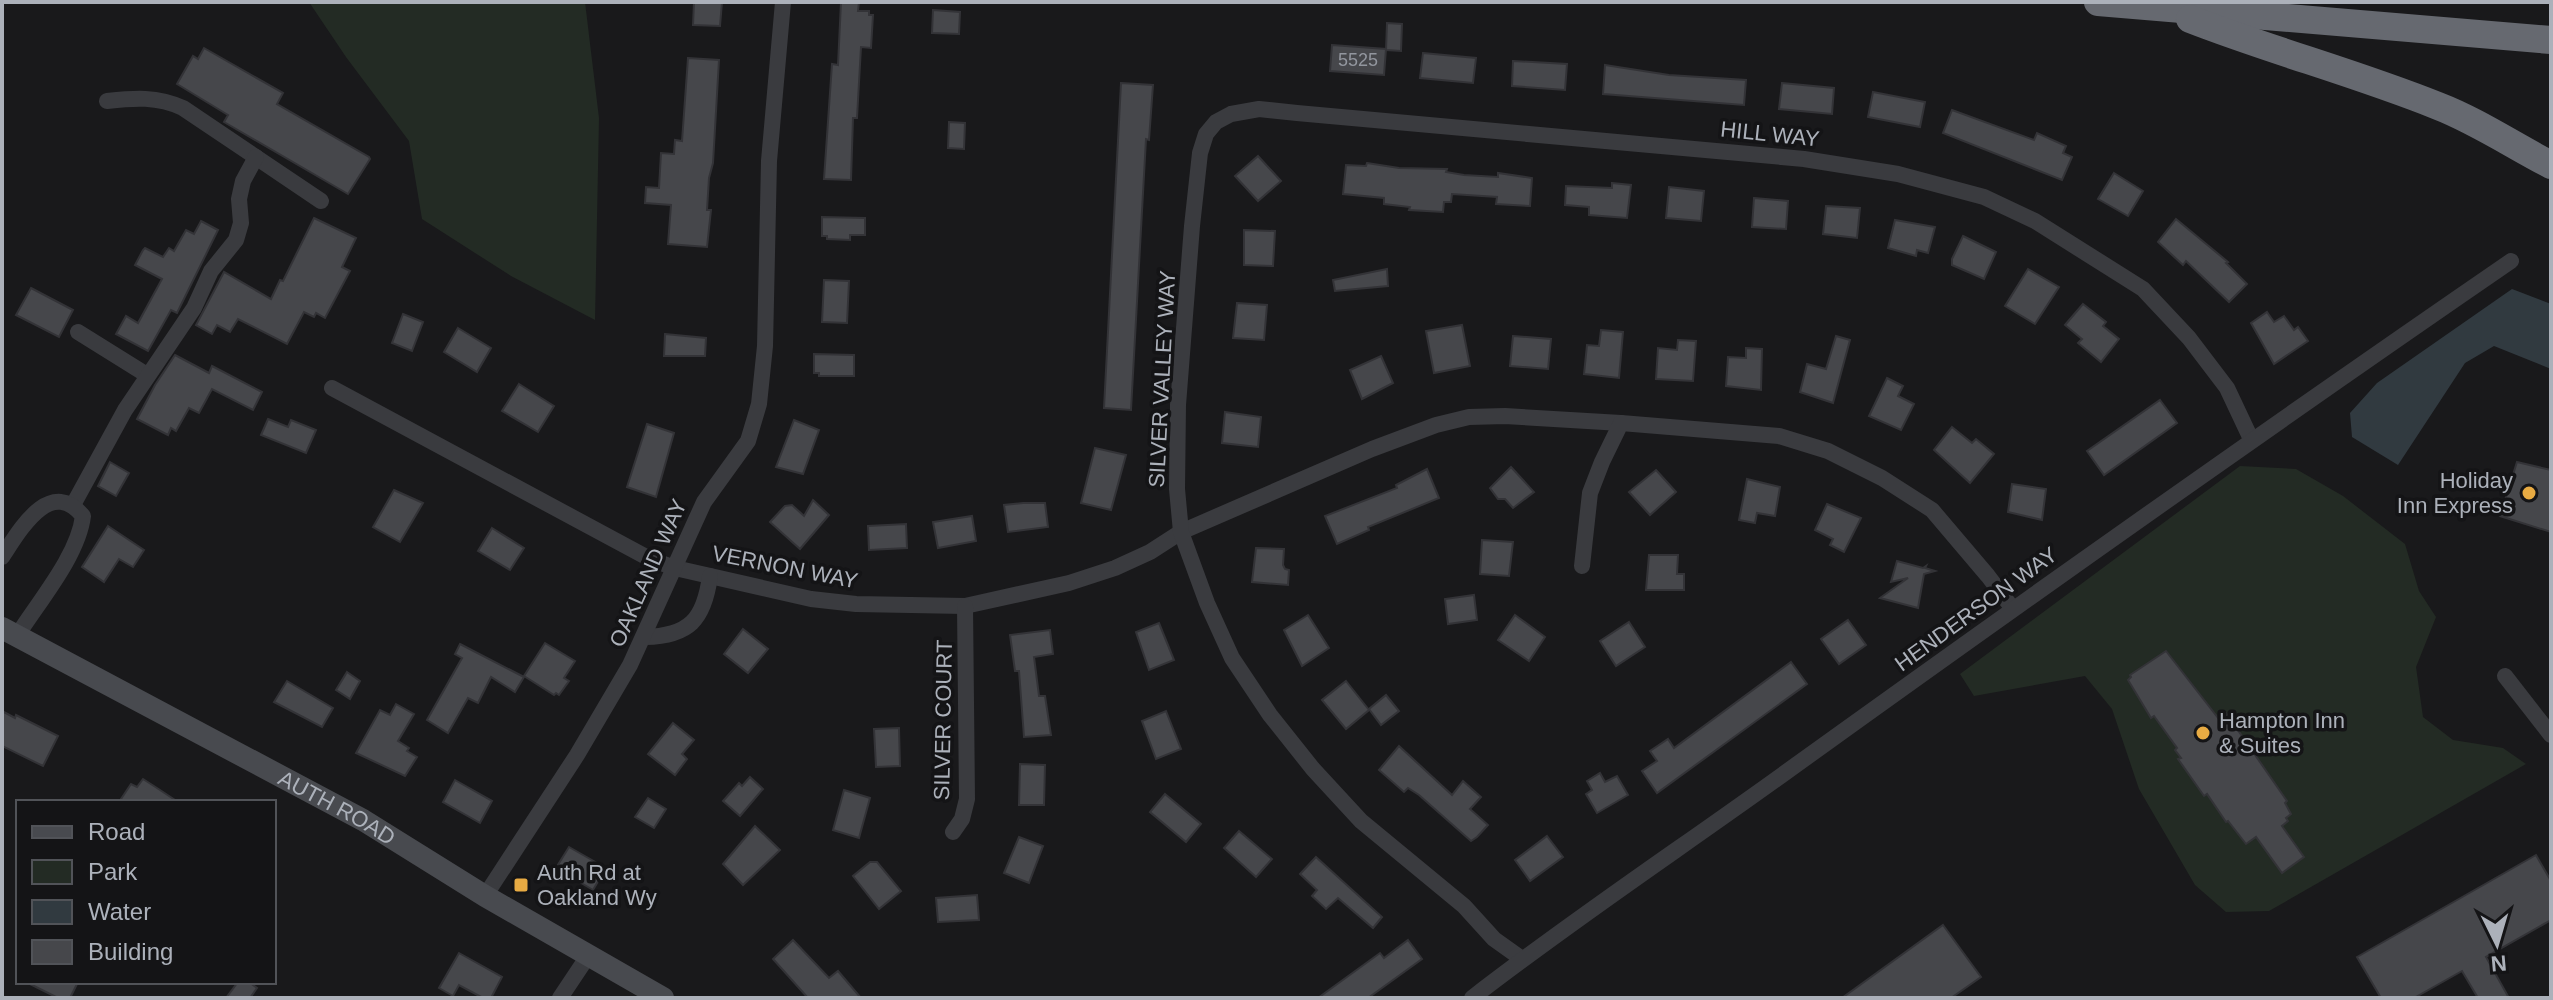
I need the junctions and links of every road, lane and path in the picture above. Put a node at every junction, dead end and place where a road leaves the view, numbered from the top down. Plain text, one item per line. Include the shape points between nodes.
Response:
1 (783, 2) edge
2 (2098, 2) edge
3 (2160, 7) junction
4 (2551, 40) edge
5 (107, 101) dead end
6 (1200, 153) joint
7 (256, 157) junction
8 (2551, 165) edge
9 (321, 201) dead end
10 (2511, 261) dead end
11 (78, 332) dead end
12 (147, 375) junction
13 (332, 388) dead end
14 (1621, 423) junction
15 (2251, 439) junction
16 (73, 505) junction
17 (1181, 532) junction
18 (2, 557) edge
19 (1582, 566) dead end
20 (675, 568) junction
21 (710, 576) junction
22 (965, 606) junction
23 (2013, 609) junction
24 (9, 632) edge
25 (645, 637) junction
26 (2505, 676) dead end
27 (2551, 735) edge
28 (953, 832) dead end
29 (485, 896) junction
30 (588, 956) junction
31 (1522, 959) junction
32 (560, 998) edge
33 (663, 998) edge
34 (1472, 998) edge

1 - 20 street, OAKLAND WAY via 769,161 759,404 748,441 704,502
2 - 3 highway
3 - 4 highway
3 - 8 highway via 2442,107
5 - 7 street via 166,100
6 - 15 street, HILL WAY via 1216,122 1259,109 1804,159 1955,188 2022,214 2143,289 2227,388
6 - 17 street, SILVER VALLEY WAY via 1178,405
7 - 9 street
7 - 12 street via 243,181 236,240
10 - 15 street, HENDERSON WAY
11 - 12 street
12 - 16 street
13 - 20 street, VERNON WAY via 606,538
14 - 17 street, VERNON WAY via 1505,416 1436,425
14 - 19 street via 1590,493
14 - 23 street, VERNON WAY via 1779,436 1828,451 1932,510
15 - 23 street, HENDERSON WAY
16 - 18 street via 58,501 43,506
16 - 24 street via 83,516 81,534
17 - 22 street, VERNON WAY via 1115,568
17 - 31 street, SILVER VALLEY WAY via 1232,658 1313,769 1361,821
20 - 21 street, VERNON WAY
20 - 25 street, OAKLAND WAY
21 - 22 street, VERNON WAY via 826,601
21 - 25 street via 704,601 684,629
22 - 28 street, SILVER COURT via 967,799
23 - 31 street, HENDERSON WAY
24 - 29 main road, AUTH ROAD via 363,820
25 - 29 street, OAKLAND WAY via 577,755
26 - 27 street
29 - 30 main road, AUTH ROAD
30 - 32 street
30 - 33 main road, AUTH ROAD
31 - 34 street, HENDERSON WAY

